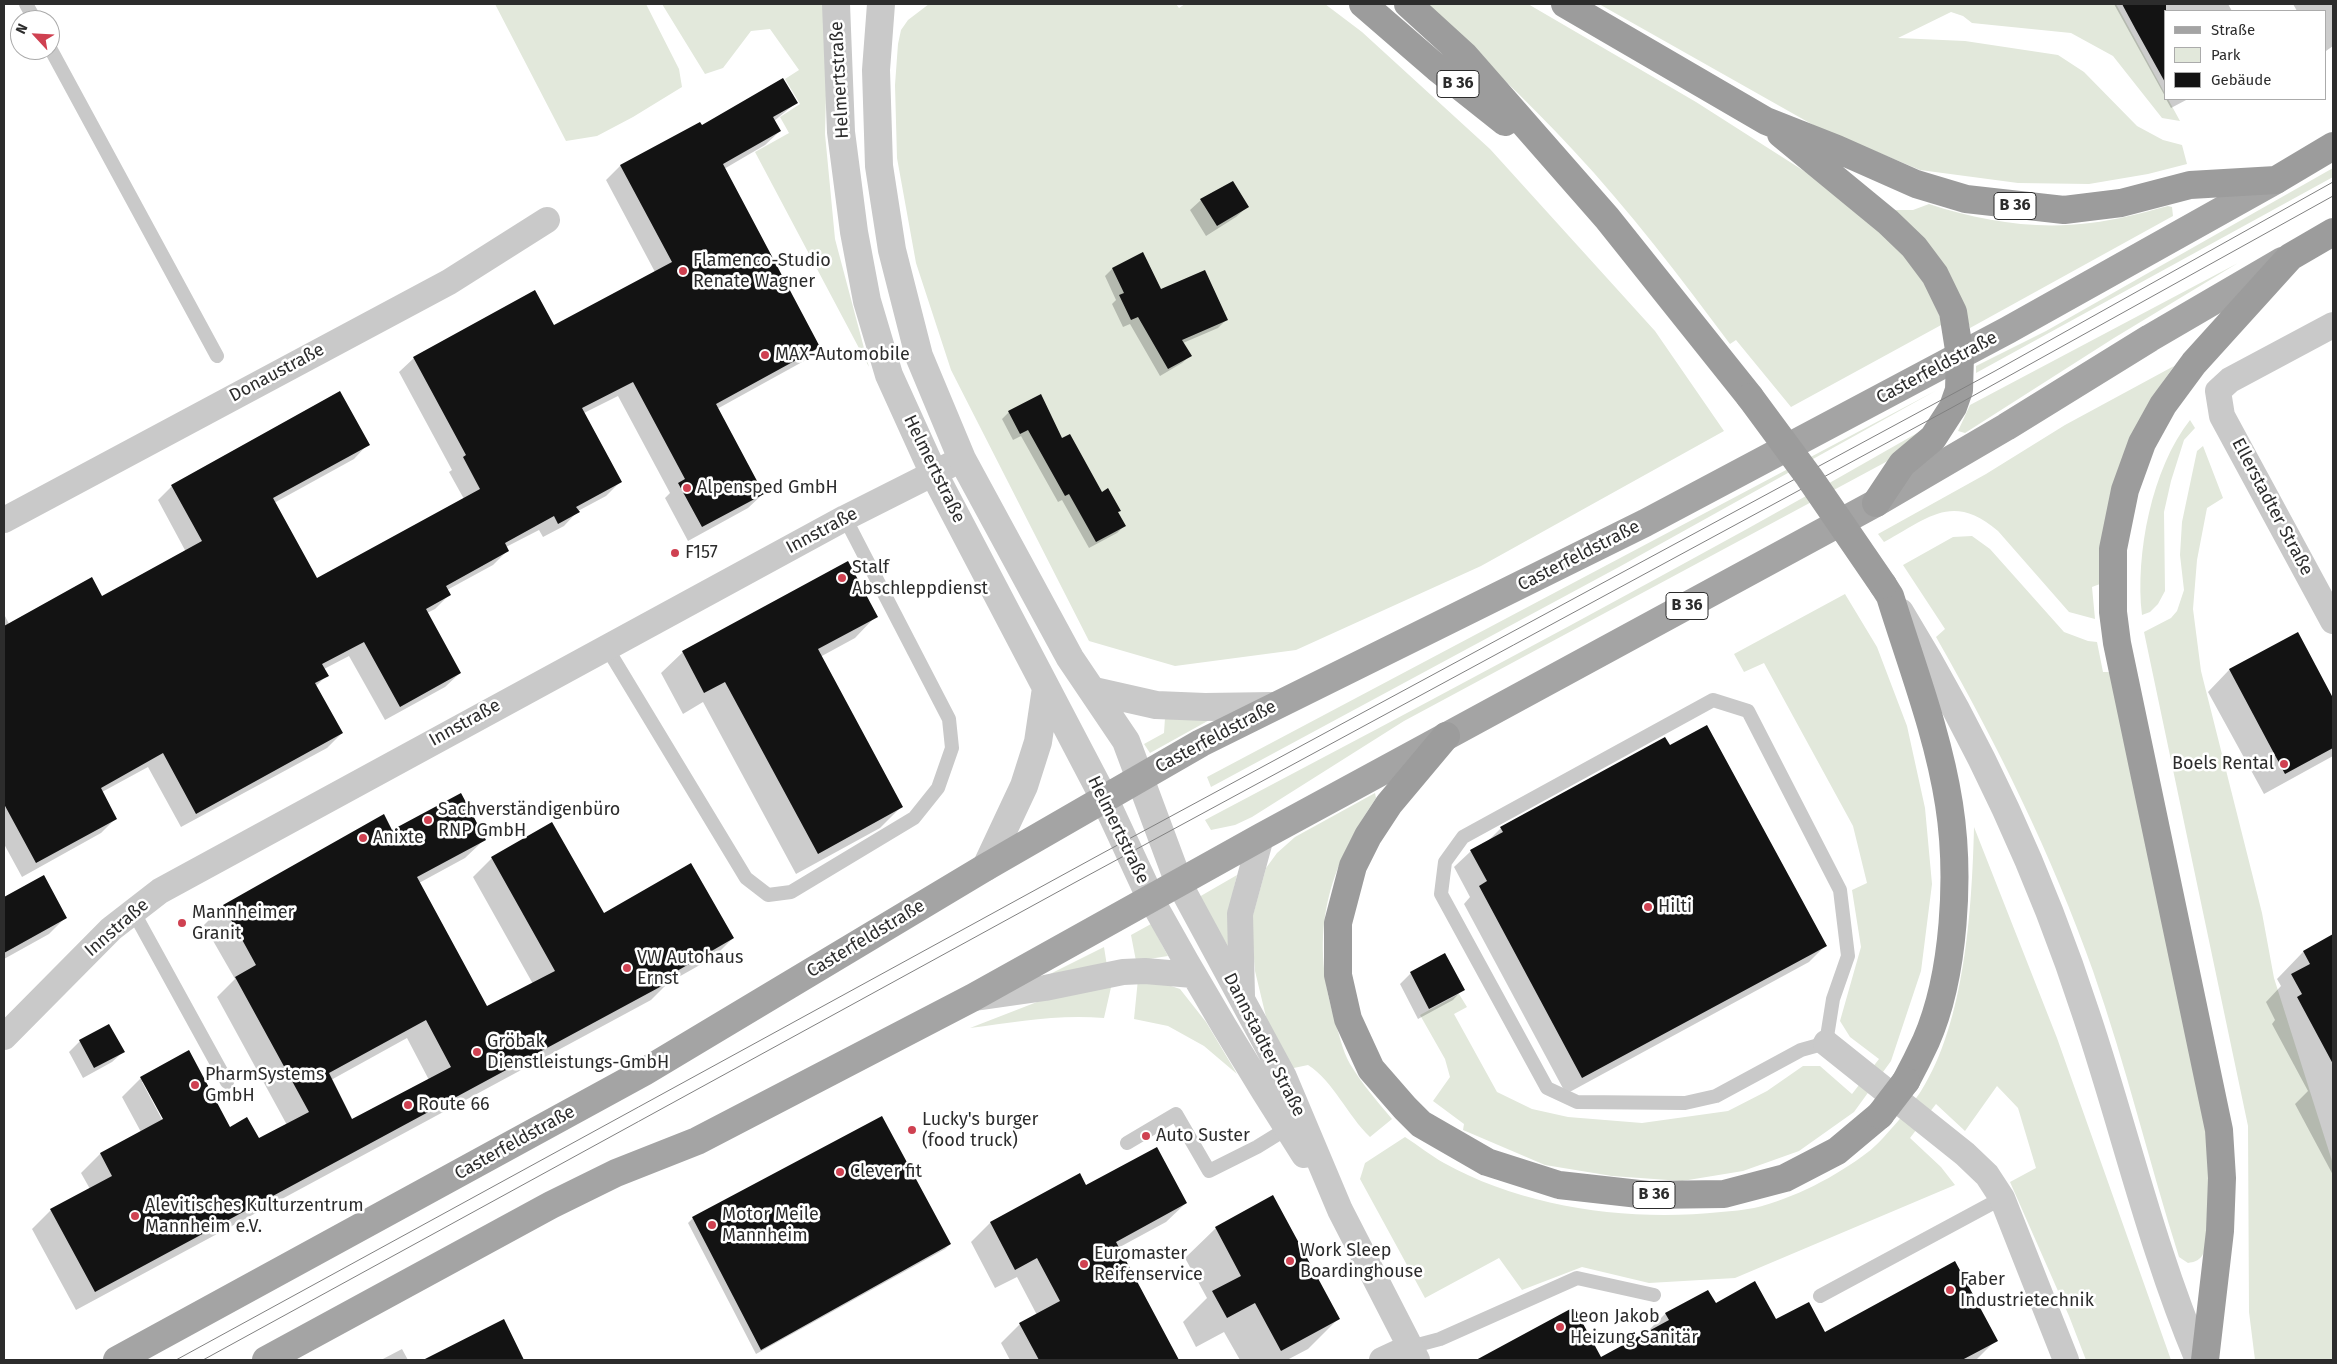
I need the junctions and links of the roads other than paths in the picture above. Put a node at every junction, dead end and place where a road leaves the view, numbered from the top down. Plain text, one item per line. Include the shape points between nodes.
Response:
1 (836, 4) edge
2 (882, 4) edge
3 (1362, 4) edge
4 (1408, 4) edge
5 (1565, 4) edge
6 (57, 60) edge
7 (1766, 121) junction
8 (2333, 146) edge
9 (1556, 161) junction
10 (2276, 180) junction
11 (547, 220) dead end
12 (2333, 232) edge
13 (2290, 257) junction
14 (2333, 325) edge
15 (217, 356) dead end
16 (1960, 356) junction
17 (962, 459) junction
18 (933, 472) junction
19 (1876, 503) junction
20 (845, 518) junction
21 (4, 520) edge
22 (1887, 590) junction
23 (2333, 621) edge
24 (607, 648) junction
25 (1046, 688) junction
26 (1094, 691) junction
27 (1274, 706) junction
28 (1446, 736) junction
29 (1140, 779) junction
30 (1105, 800) junction
31 (1261, 837) junction
32 (986, 868) junction
33 (1179, 883) junction
34 (1151, 899) junction
35 (133, 911) junction
36 (1193, 975) junction
37 (972, 998) junction
38 (1242, 999) junction
39 (4, 1037) edge
40 (1826, 1043) junction
41 (227, 1082) dead end
42 (1294, 1124) junction
43 (1126, 1143) dead end
44 (2002, 1198) junction
45 (1654, 1295) dead end
46 (1820, 1296) dead end
47 (1414, 1353) edge
48 (2060, 1358) edge
49 (117, 1360) edge
50 (266, 1360) edge
51 (1382, 1360) edge
52 (2199, 1360) edge
53 (2205, 1360) edge

1 - 18 street, Helmertstraße via 841,132 867,301 889,375
2 - 17 street, Helmertstraße via 876,70 879,166 892,250 919,356
3 - 9 highway, B 36 via 1437,68
4 - 9 highway, B 36 via 1464,55
5 - 7 highway, B 36
6 - 15 lane
7 - 10 highway, B 36 via 1916,184 1966,199 2004,205 2064,210 2121,203 2190,185
7 - 16 highway, B 36 via 1914,247 1936,275 1953,312
8 - 10 highway, Casterfeldstraße / B 36
9 - 22 highway, B 36, bridge via 1655,276 1750,397
10 - 16 main road, Casterfeldstraße
11 - 21 street, Donaustraße via 449,282
12 - 13 highway, B 36
13 - 19 main road, B 36
13 - 53 highway via 2194,364 2163,405 2142,443 2125,490 2113,548 2113,612 2118,643 2219,1130 2222,1178 2220,1231
14 - 23 street, Ellerstadter Straße via 2230,380 2218,391 2222,416
16 - 19 highway, B 36 via 1958,390 1953,408 1932,438 1902,464
16 - 27 main road, Casterfeldstraße via 1645,523
17 - 18 street, Innstraße
17 - 26 street, Helmertstraße via 1070,658
18 - 20 street, Innstraße
18 - 25 street, Helmertstraße
19 - 28 main road, B 36
20 - 24 street, Innstraße
20 - 24 lane via 949,719 952,748 938,788 914,818 791,892 768,895 746,878
22 - 28 highway, B 36, bridge via 1940,759 1949,805 1953,853 1952,930 1942,992 1927,1040 1906,1081 1880,1115 1838,1151 1786,1178 1724,1194 1648,1195 1559,1185 1487,1162 1413,1116 1371,1069 1348,1019 1338,975 1338,923 1353,866 1368,836 1389,804
22 - 52 street via 1937,671 1982,759 2038,882 2086,1014 2158,1252
24 - 35 street, Innstraße via 186,876
25 - 30 street, Helmertstraße
25 - 32 street via 1038,742 1024,786
26 - 27 street via 1156,705
26 - 29 street, Helmertstraße via 1126,741
27 - 29 main road, Casterfeldstraße
28 - 31 main road
29 - 30 main road, Casterfeldstraße
29 - 33 street, Helmertstraße
30 - 32 main road, Casterfeldstraße
30 - 34 street, Helmertstraße
31 - 33 main road
31 - 38 street via 1240,914
32 - 49 main road, Casterfeldstraße via 644,1072
33 - 34 main road
33 - 38 street, Dannstadter Straße
34 - 36 street, Dannstadter Straße
34 - 37 main road
35 - 39 street, Innstraße
35 - 41 lane
36 - 37 street via 1123,972 1045,988
36 - 42 street, Dannstadter Straße
37 - 50 main road via 697,1140 616,1173 551,1205
38 - 42 street, Dannstadter Straße via 1284,1077
40 - 40 lane via 1833,999 1848,956 1840,890 1748,711 1713,700 1464,837 1445,862 1441,894 1547,1088 1577,1102 1685,1103 1716,1096 1802,1050
40 - 44 street via 1965,1154 1986,1175
42 - 43 lane via 1257,1147 1209,1170 1176,1114
42 - 47 street, Dannstadter Straße
44 - 46 lane
44 - 48 street
45 - 47 lane via 1577,1278
47 - 51 street

